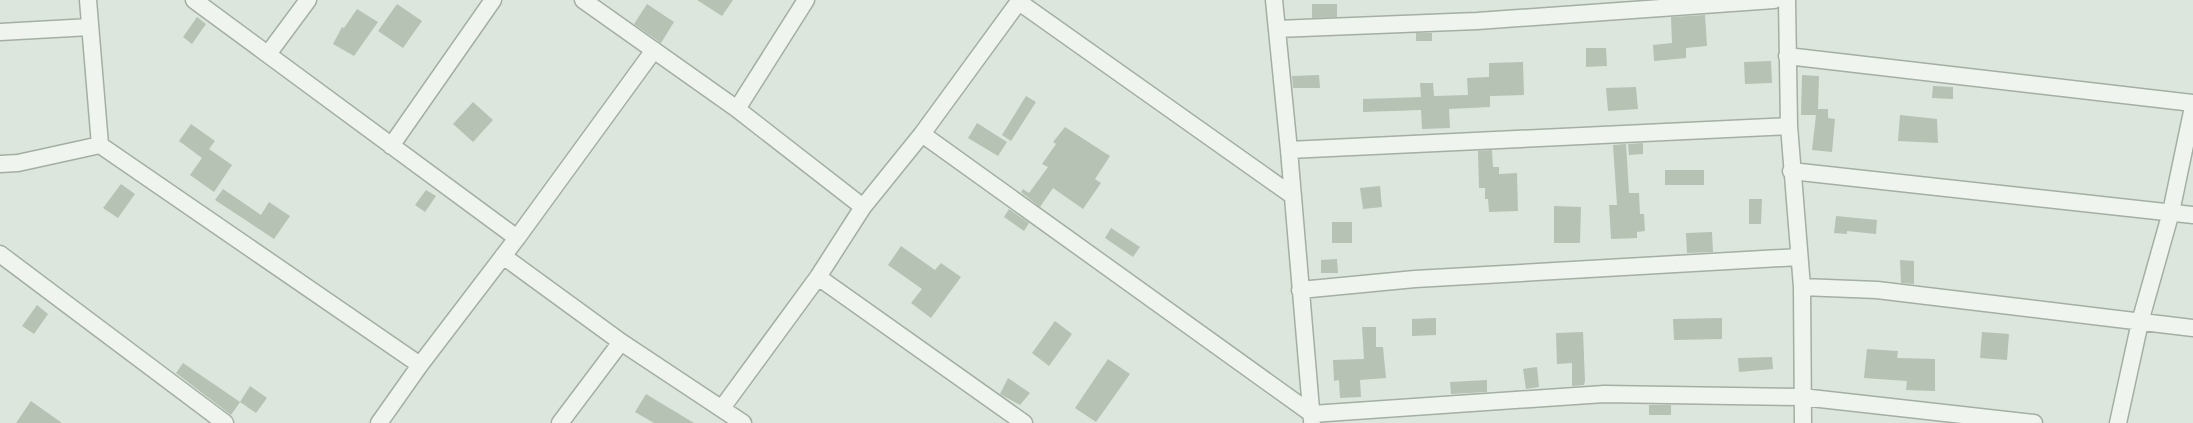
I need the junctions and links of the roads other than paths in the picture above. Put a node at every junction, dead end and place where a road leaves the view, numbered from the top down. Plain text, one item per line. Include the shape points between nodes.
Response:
1 (88, 0) edge
2 (194, 0) edge
3 (308, 0) edge
4 (493, 0) edge
5 (583, 0) edge
6 (806, 0) edge
7 (1274, 0) edge
8 (1774, 0) edge
9 (1787, 0) edge
10 (1020, 1) edge
11 (90, 27) junction
12 (1277, 29) junction
13 (0, 32) edge
14 (654, 50) junction
15 (268, 54) junction
16 (1786, 56) junction
17 (2193, 103) edge
18 (2193, 107) edge
19 (736, 109) junction
20 (1789, 126) junction
21 (922, 134) junction
22 (100, 145) junction
23 (391, 146) junction
24 (1289, 150) junction
25 (0, 164) edge
26 (1791, 171) junction
27 (1293, 196) junction
28 (863, 207) junction
29 (2171, 212) junction
30 (2193, 215) edge
31 (517, 238) junction
32 (0, 254) edge
33 (502, 256) junction
34 (1799, 256) junction
35 (818, 277) junction
36 (1802, 287) junction
37 (1300, 290) junction
38 (2140, 322) junction
39 (2193, 328) edge
40 (621, 342) junction
41 (420, 365) junction
42 (1802, 397) junction
43 (722, 408) junction
44 (1312, 418) edge
45 (226, 423) edge
46 (379, 423) edge
47 (560, 423) edge
48 (743, 423) edge
49 (1024, 423) edge
50 (1804, 423) edge
51 (2034, 423) edge
52 (2118, 423) edge

1 - 11 street
2 - 15 street
3 - 15 street
4 - 23 street
5 - 14 street
6 - 19 street
7 - 12 street
8 - 12 street via 1477,21
9 - 16 street
10 - 21 street
10 - 27 street
11 - 13 street
11 - 22 street
12 - 24 street
14 - 19 street
14 - 31 street
15 - 23 street
16 - 17 street
16 - 20 street
18 - 29 street
19 - 28 street
20 - 24 street
20 - 26 street
21 - 28 street
21 - 44 street
22 - 25 street
22 - 41 street
23 - 31 street
24 - 27 street
26 - 29 street
26 - 34 street
27 - 37 street
28 - 35 street
29 - 30 street
29 - 38 street
31 - 33 street
32 - 45 street
33 - 40 street
33 - 41 street
34 - 36 street
34 - 37 street via 1415,279
35 - 43 street
35 - 49 street
36 - 38 street via 1877,290
36 - 42 street
37 - 44 street
38 - 39 street
38 - 52 street
40 - 43 street
40 - 47 street
41 - 46 street
42 - 44 street via 1604,394
42 - 50 street
42 - 51 street
43 - 48 street

